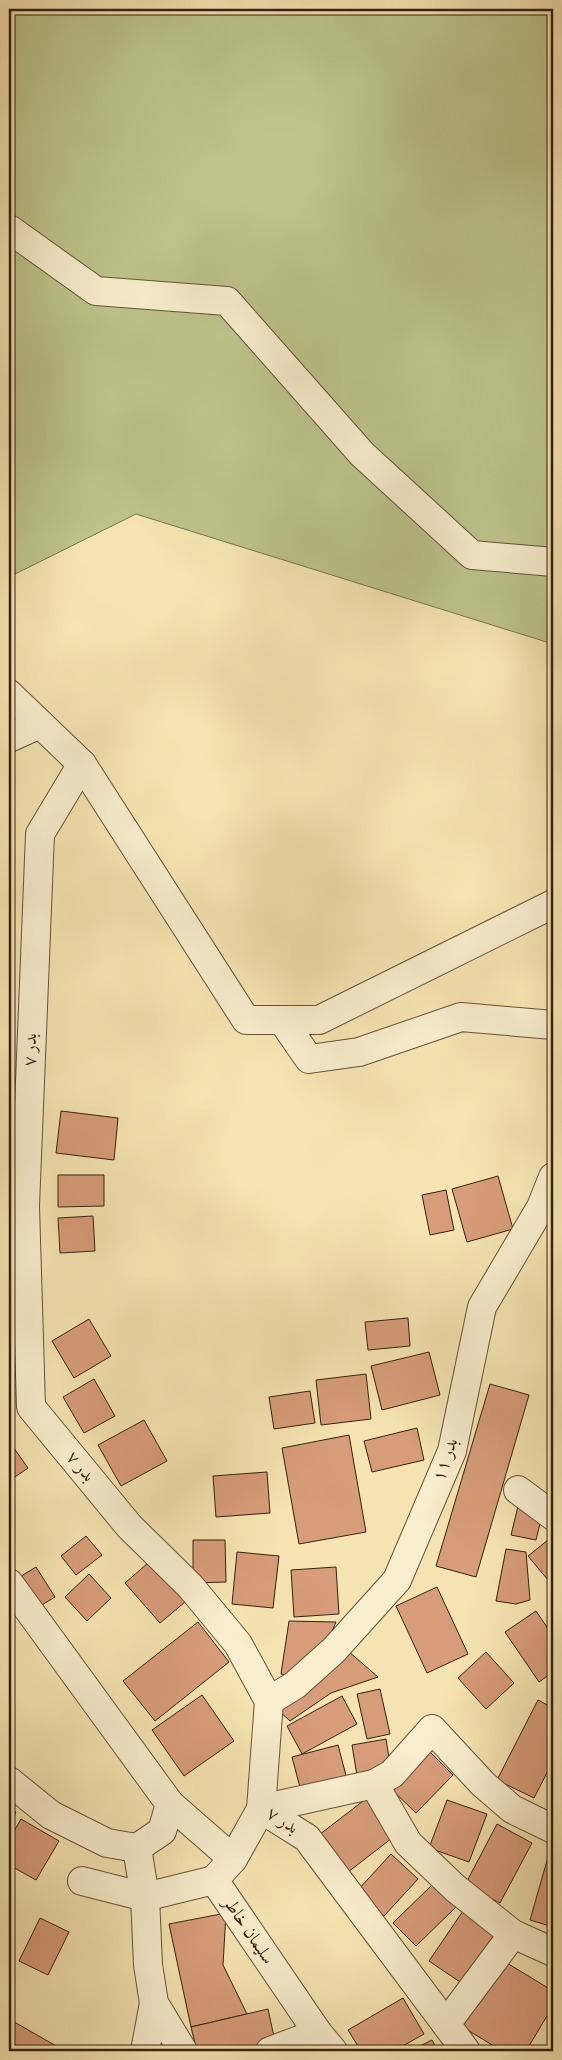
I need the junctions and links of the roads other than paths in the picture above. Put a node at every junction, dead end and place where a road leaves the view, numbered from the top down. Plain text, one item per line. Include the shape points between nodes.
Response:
1 (9, 229) edge
2 (553, 562) edge
3 (9, 694) edge
4 (40, 724) junction
5 (9, 738) edge
6 (82, 764) junction
7 (553, 904) edge
8 (282, 1020) junction
9 (553, 1024) edge
10 (553, 1177) edge
11 (518, 1490) dead end
12 (553, 1516) edge
13 (9, 1583) edge
14 (269, 1701) junction
15 (9, 1781) edge
16 (374, 1784) junction
17 (170, 1804) junction
18 (261, 1809) junction
19 (553, 1830) edge
20 (137, 1848) junction
21 (233, 1859) junction
22 (214, 1880) junction
23 (82, 1881) dead end
24 (145, 1897) junction
25 (513, 1934) junction
26 (553, 1952) edge
27 (154, 2003) junction
28 (446, 2024) junction
29 (323, 2045) edge
30 (145, 2051) edge
31 (183, 2051) edge
32 (270, 2051) edge
33 (466, 2051) edge

1 - 2 street via 96,291 227,301 362,454 472,554
3 - 4 street
4 - 5 street
4 - 6 street
6 - 8 street via 246,1020
6 - 14 street, بدر ۷ via 40,834 25,1206 31,1408 130,1526 190,1586 238,1644
7 - 8 street via 319,1020
8 - 9 street via 309,1059 359,1052 461,1017
10 - 14 street, بدر ۱۱ via 540,1207 482,1307 452,1451 397,1580 334,1650 295,1685
11 - 12 street
13 - 17 street
14 - 18 street, بدر ۷
15 - 20 street via 59,1819 106,1843
16 - 18 street
16 - 19 street via 392,1774 432,1729 483,1784 512,1809
16 - 25 street via 408,1843 455,1888
17 - 20 street via 162,1831
17 - 21 street
18 - 21 street, سلیمان خاطر
18 - 28 street, بدر ۷ via 307,1838
20 - 24 street
21 - 22 street, سلیمان خاطر
22 - 24 street
22 - 29 street, سلیمان خاطر
23 - 24 street
24 - 27 street via 148,1965
25 - 26 street
25 - 28 street
27 - 30 street
27 - 31 street
28 - 33 street, بدر ۷
29 - 32 street

